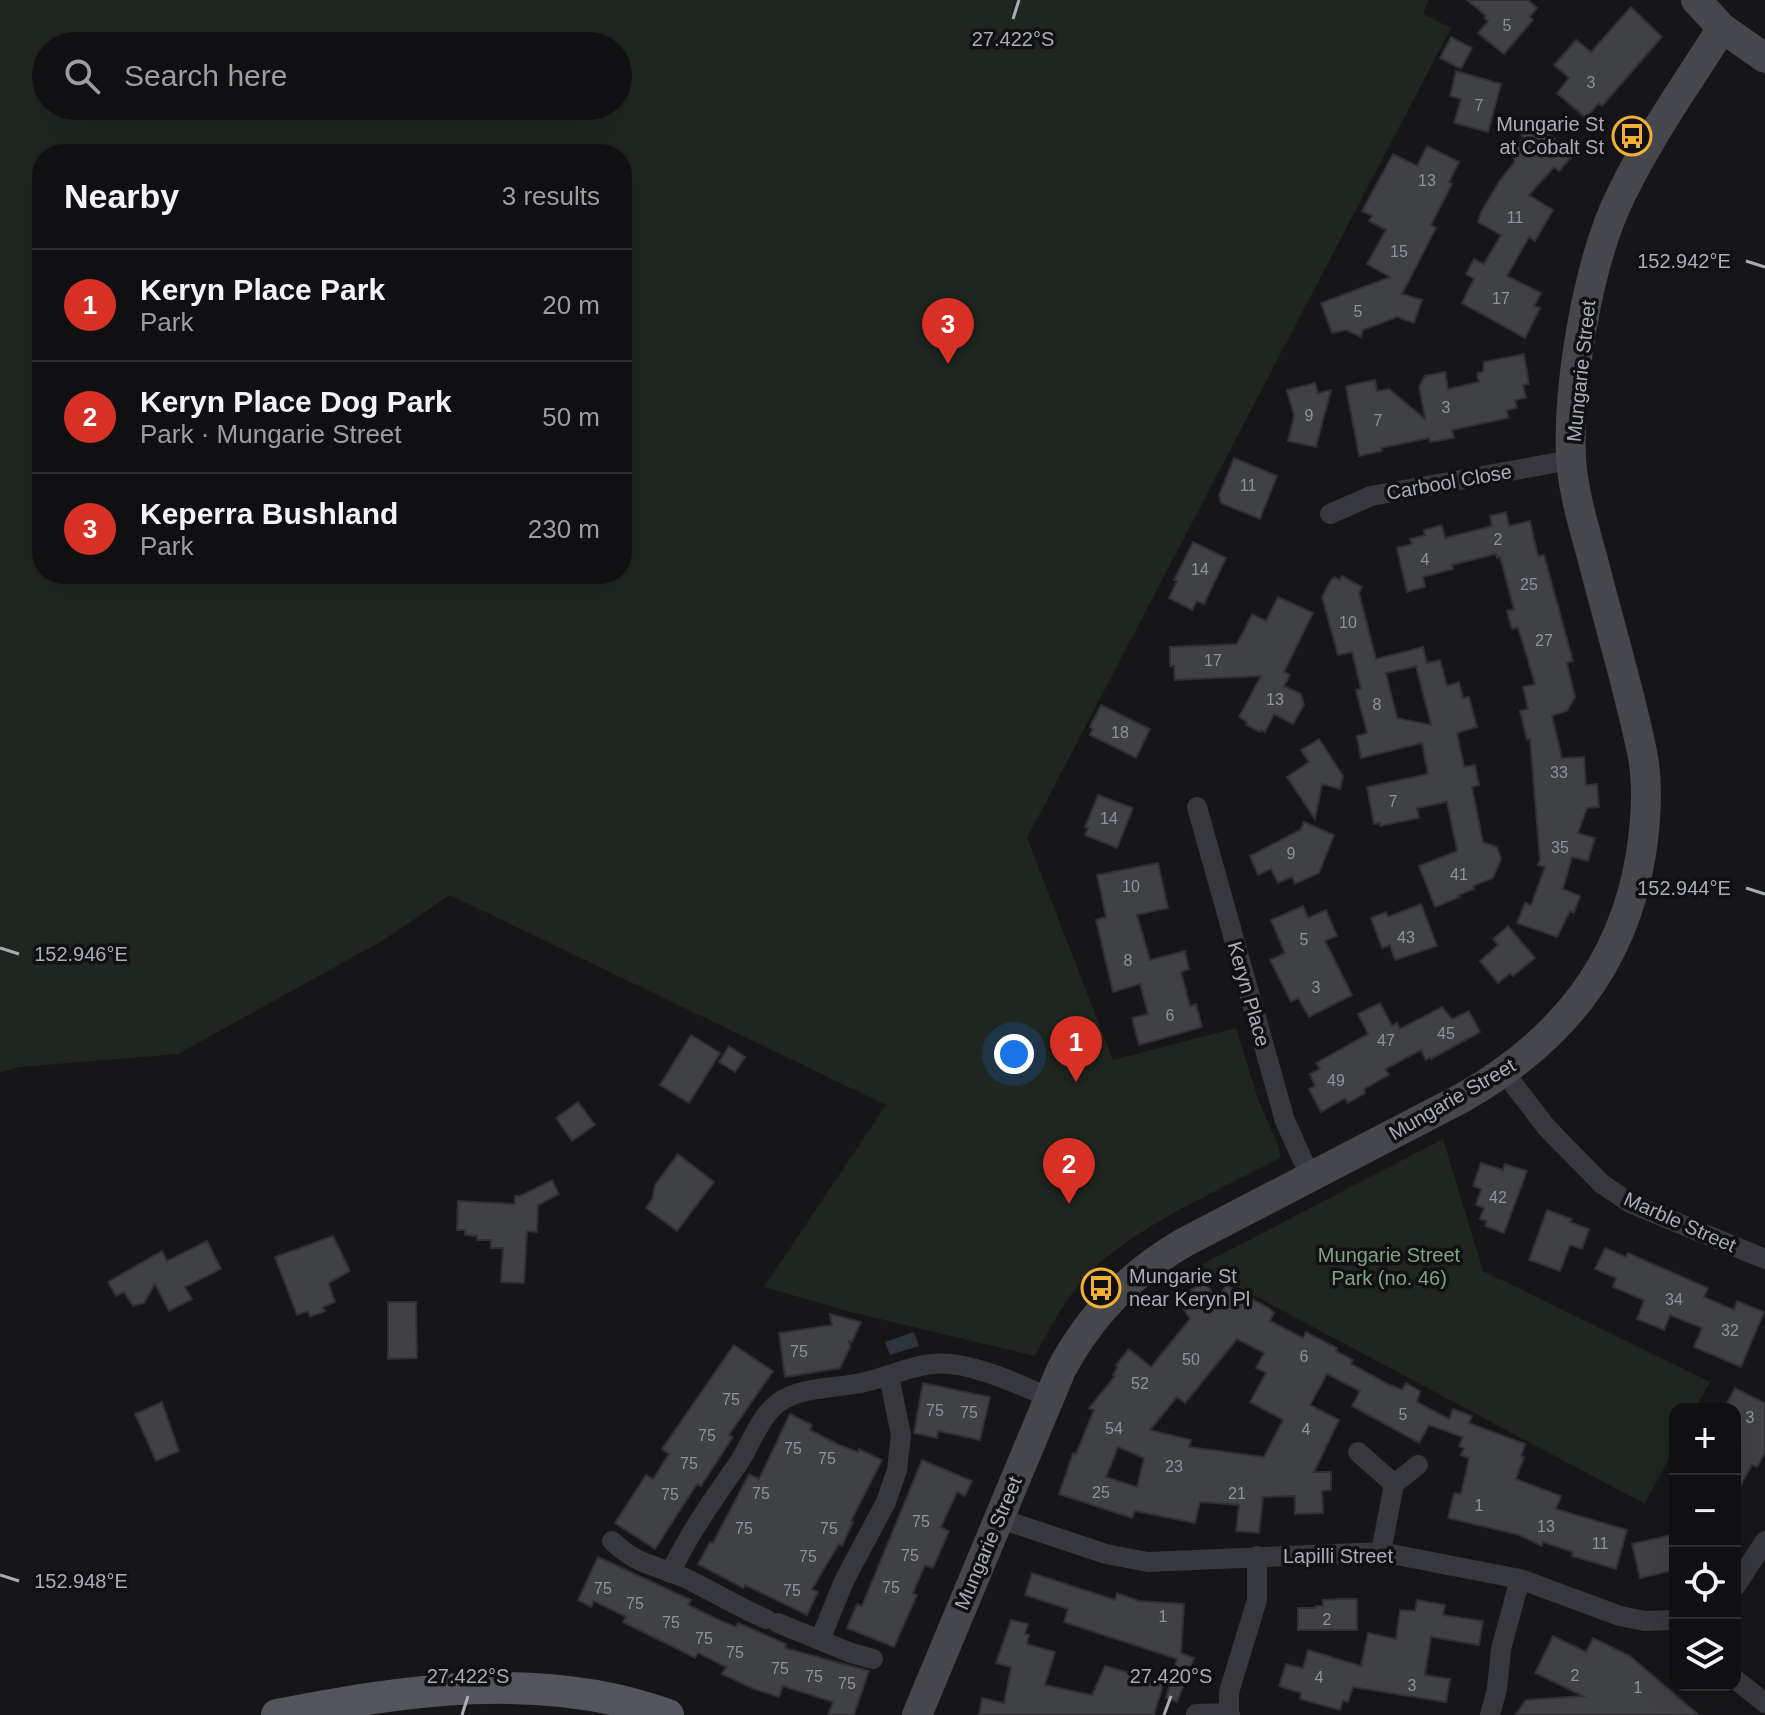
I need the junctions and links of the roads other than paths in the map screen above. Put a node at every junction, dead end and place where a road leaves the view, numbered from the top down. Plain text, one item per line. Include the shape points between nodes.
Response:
1 (1696, 0) edge
2 (1722, 28) junction
3 (1765, 58) edge
4 (1571, 460) junction
5 (1330, 514) dead end
6 (1197, 807) dead end
7 (1504, 1072) junction
8 (1310, 1176) junction
9 (1765, 1259) edge
10 (889, 1376) junction
11 (1048, 1397) junction
12 (1358, 1452) dead end
13 (1418, 1465) dead end
14 (1394, 1484) junction
15 (998, 1518) junction
16 (612, 1541) dead end
17 (1765, 1541) edge
18 (1381, 1552) junction
19 (1257, 1556) junction
20 (670, 1573) junction
21 (1741, 1578) edge
22 (1520, 1579) junction
23 (1669, 1620) edge
24 (820, 1640) junction
25 (873, 1659) dead end
26 (1741, 1684) edge
27 (1765, 1703) edge
28 (1196, 1714) edge
29 (1230, 1714) edge
30 (277, 1715) edge
31 (668, 1715) edge
32 (917, 1715) edge
33 (1490, 1715) edge

1 - 2 street
2 - 3 street
2 - 4 street, Mungarie Street via 1622,192 1603,240 1578,361
4 - 5 street, Carbool Close via 1371,496
4 - 7 street, Mungarie Street via 1643,756 1644,836 1624,919 1598,974 1568,1016
6 - 8 street, Keryn Place via 1285,1121
7 - 8 street, Mungarie Street
7 - 9 street, Marble Street via 1547,1128 1602,1184 1630,1203
8 - 11 street, Mungarie Street via 1142,1270 1082,1334
10 - 11 street via 932,1364 953,1365
10 - 20 street via 798,1394 774,1407 695,1524
10 - 24 street via 901,1435 897,1470
11 - 15 street, Mungarie Street
12 - 14 street
13 - 14 street
14 - 18 street
15 - 19 street, Lapilli Street via 1106,1554 1148,1562
15 - 32 street, Mungarie Street
16 - 20 street via 639,1562
17 - 21 street
18 - 19 street, Lapilli Street
18 - 22 street, Lapilli Street
19 - 29 street via 1257,1600 1229,1692
20 - 24 street
22 - 23 street, Lapilli Street via 1620,1616
22 - 33 street
24 - 25 street
26 - 27 street
28 - 29 street
30 - 31 main road via 364,1698 491,1688 600,1698

